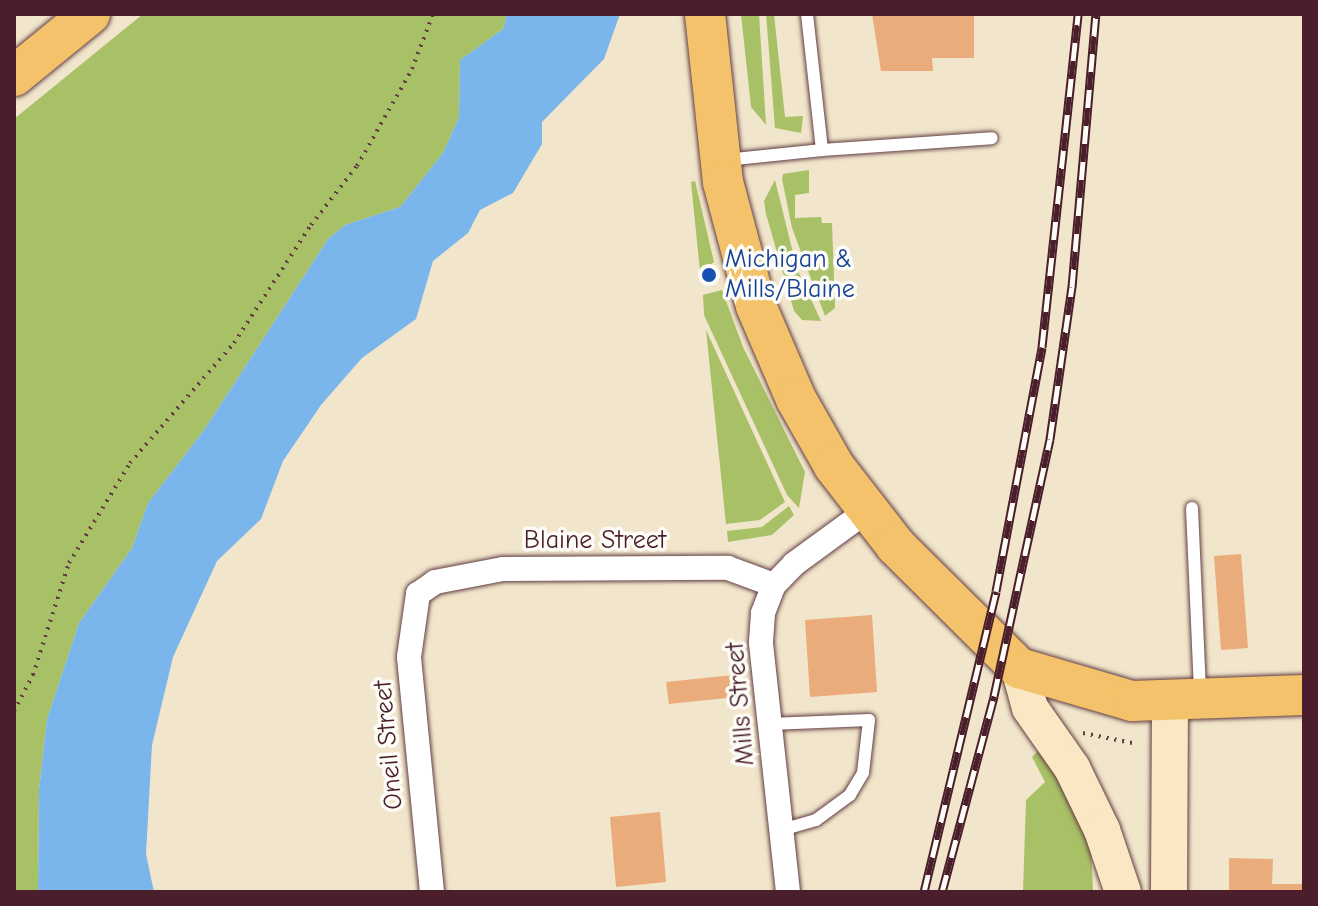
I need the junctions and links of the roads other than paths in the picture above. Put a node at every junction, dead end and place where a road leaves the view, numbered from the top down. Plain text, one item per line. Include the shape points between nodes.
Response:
1 (90, 14) edge
2 (705, 14) edge
3 (807, 14) edge
4 (14, 76) edge
5 (992, 138) dead end
6 (822, 150) junction
7 (720, 161) junction
8 (1192, 508) dead end
9 (868, 510) junction
10 (774, 585) junction
11 (418, 594) joint
12 (1019, 668) junction
13 (1304, 695) edge
14 (1185, 702) junction
15 (770, 724) junction
16 (781, 830) junction
17 (432, 892) edge
18 (788, 892) edge
19 (1123, 892) edge
20 (1169, 892) edge

1 - 4 main road
2 - 7 main road
3 - 6 lane
5 - 6 lane
6 - 7 lane
7 - 9 main road via 732,227 756,306 796,399 834,466
8 - 14 lane
9 - 10 street, Mills Street
9 - 12 main road via 940,594
10 - 11 street, Blaine Street via 728,568 503,569 435,582
10 - 15 street, Mills Street via 763,613 761,642
11 - 17 street, Oneil Street via 409,657
12 - 14 main road via 1103,696
12 - 19 street via 1030,708 1072,768 1102,830
13 - 14 main road
14 - 20 street
15 - 16 street, Mills Street
15 - 16 lane via 869,720 863,773 850,795 816,820
16 - 18 street, Mills Street

